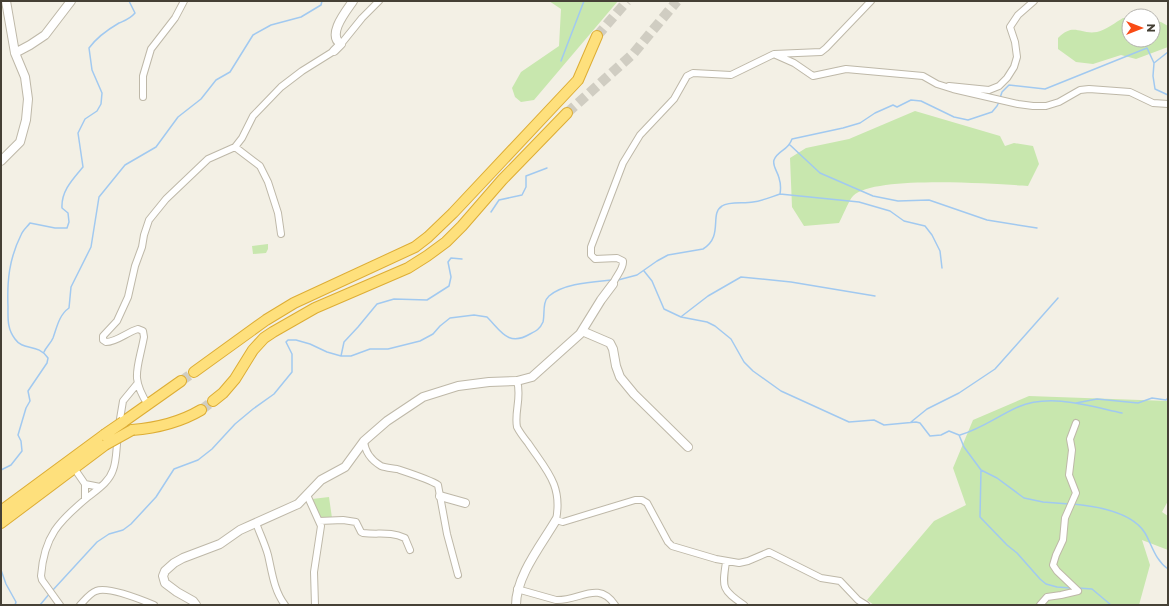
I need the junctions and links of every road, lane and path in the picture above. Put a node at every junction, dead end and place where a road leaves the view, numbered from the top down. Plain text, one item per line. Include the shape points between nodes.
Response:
1 (6, 1) edge
2 (71, 1) edge
3 (184, 1) edge
4 (353, 1) edge
5 (379, 1) edge
6 (870, 1) edge
7 (1034, 1) edge
8 (597, 36) tunnel mouth
9 (341, 44) junction
10 (334, 51) joint
11 (15, 53) junction
12 (774, 54) junction
13 (942, 86) junction
14 (143, 96) dead end
15 (1168, 104) edge
16 (567, 113) tunnel mouth
17 (234, 147) junction
18 (1, 161) edge
19 (281, 234) dead end
20 (614, 281) joint
21 (582, 331) junction
22 (194, 372) tunnel mouth
23 (181, 381) tunnel mouth
24 (517, 382) junction
25 (137, 384) junction
26 (213, 401) tunnel mouth
27 (148, 405) junction
28 (201, 410) tunnel mouth
29 (1076, 423) dead end
30 (104, 440) junction
31 (364, 441) junction
32 (688, 447) dead end
33 (74, 468) junction
34 (85, 484) junction
35 (100, 487) junction
36 (307, 495) junction
37 (440, 496) junction
38 (85, 499) junction
39 (465, 504) dead end
40 (18, 505) junction
41 (1, 512) edge
42 (556, 520) junction
43 (319, 521) junction
44 (1, 523) edge
45 (256, 523) junction
46 (410, 550) dead end
47 (726, 562) junction
48 (458, 575) dead end
49 (517, 589) junction
50 (59, 604) edge
51 (192, 604) edge
52 (80, 605) edge
53 (154, 605) edge
54 (285, 605) edge
55 (315, 605) edge
56 (516, 605) edge
57 (615, 605) edge
58 (744, 605) edge
59 (866, 605) edge
60 (1040, 605) edge

1 - 11 street
2 - 11 street via 44,35
3 - 14 street via 175,18 150,48 143,76
4 - 9 street via 338,24 336,38
5 - 9 street
6 - 12 street via 821,52
7 - 13 street via 1018,15 1010,27 1017,57 1014,67 999,86 989,90
8 - 22 highway via 578,80 454,213 428,237 415,247 294,303
9 - 10 street
10 - 17 street via 280,88 252,116 242,138
11 - 18 street via 28,88 26,120 20,142
12 - 13 street via 813,76 852,69 924,77
12 - 20 street via 731,75 690,74 674,99 638,138 620,168 590,252 595,259 622,259 623,266
13 - 15 street via 1033,106 1046,106 1080,90 1089,89 1130,92 1153,103
16 - 26 highway via 446,242 408,268 315,308 273,332 253,350 235,379
17 - 19 street via 260,166 278,213
17 - 25 street via 208,159 166,199 149,220 130,290 117,321 103,336 103,340 110,342 138,328 143,332
20 - 21 street
21 - 24 street via 540,371
21 - 32 street via 610,343 620,377
23 - 27 highway
24 - 31 street via 458,386 423,397 387,421
24 - 42 street via 520,391 517,427 556,487 559,505
25 - 27 street
25 - 35 street via 123,401 113,470
27 - 30 highway, bridge via 122,422
28 - 30 highway, bridge via 166,426 132,430
29 - 60 street via 1070,439 1072,450 1069,475 1076,494 1065,518 1063,540 1054,565 1078,591 1047,597
30 - 33 highway
30 - 40 highway
31 - 36 street via 345,467 323,478
31 - 37 street via 368,455 381,466 432,481 439,488
33 - 34 street
33 - 40 highway
34 - 35 street
34 - 38 street
35 - 38 street
36 - 43 street
36 - 45 street via 298,504
37 - 39 street
37 - 48 street
38 - 50 street via 54,529 47,543 41,576
40 - 41 highway
40 - 44 highway
42 - 47 street via 563,522 642,500 647,504 670,545
42 - 49 street
43 - 46 street via 356,522 363,533 383,533 406,538
43 - 55 street via 321,533 314,572
45 - 51 street via 240,530 220,544 183,558 165,571 165,583
45 - 54 street via 279,596
47 - 58 street via 723,580 725,588
47 - 59 street via 743,562 769,552 821,578 840,581
49 - 56 street
49 - 57 street via 563,601 599,592 609,597
52 - 53 street via 100,590 131,596

